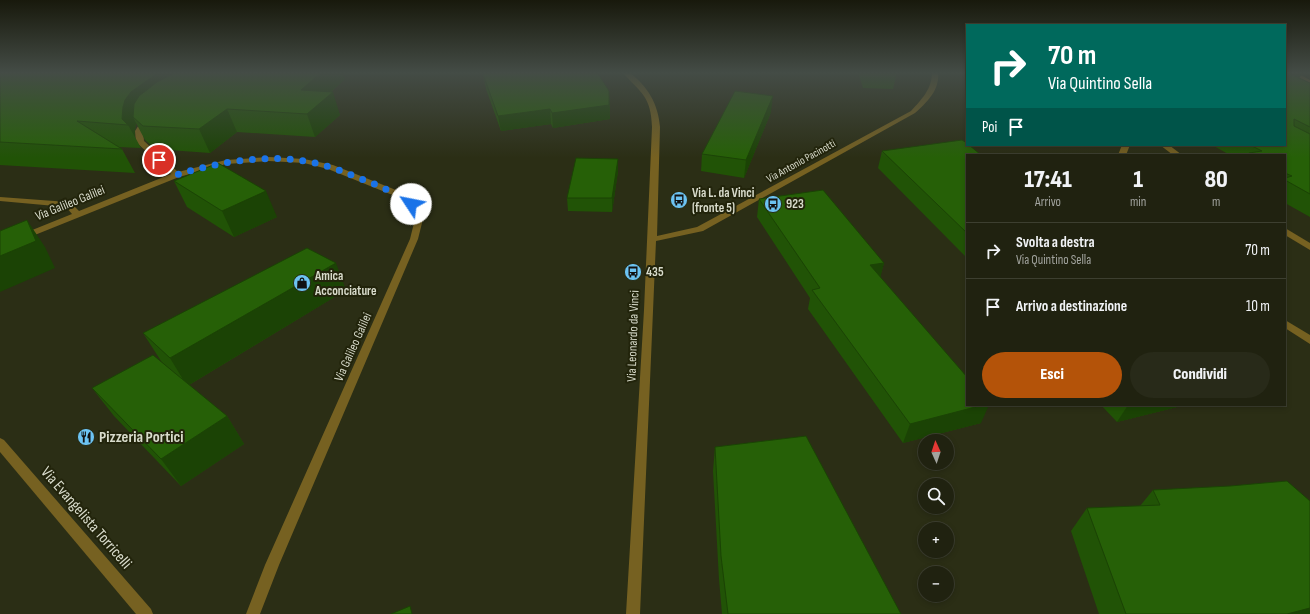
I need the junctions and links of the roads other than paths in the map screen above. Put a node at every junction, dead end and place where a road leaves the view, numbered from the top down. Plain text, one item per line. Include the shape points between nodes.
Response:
1 (650, 101) edge
2 (925, 101) edge
3 (153, 112) edge
4 (1165, 146) edge
5 (1177, 154) edge
6 (176, 175) junction
7 (0, 199) edge
8 (78, 214) junction
9 (1286, 232) edge
10 (653, 238) junction
11 (0, 246) edge
12 (1310, 247) edge
13 (1286, 324) edge
14 (1310, 340) edge
15 (0, 443) edge
16 (146, 614) edge
17 (253, 614) edge
18 (633, 614) edge

1 - 10 street, Via Leonardo da Vinci via 656,115
2 - 10 street, Via Antonio Pacinotti via 913,112 700,229
3 - 6 street via 142,123 140,142
4 - 5 street
6 - 8 street, Via Galileo Galilei
6 - 17 street, Via Galileo Galilei via 226,162 269,159 304,161 330,166 398,194 411,204 419,219 414,239
7 - 8 street via 68,205
8 - 11 street, Via Galileo Galilei
9 - 12 street
10 - 18 street, Via Leonardo da Vinci
13 - 14 street
15 - 16 street, Via Evangelista Torricelli

